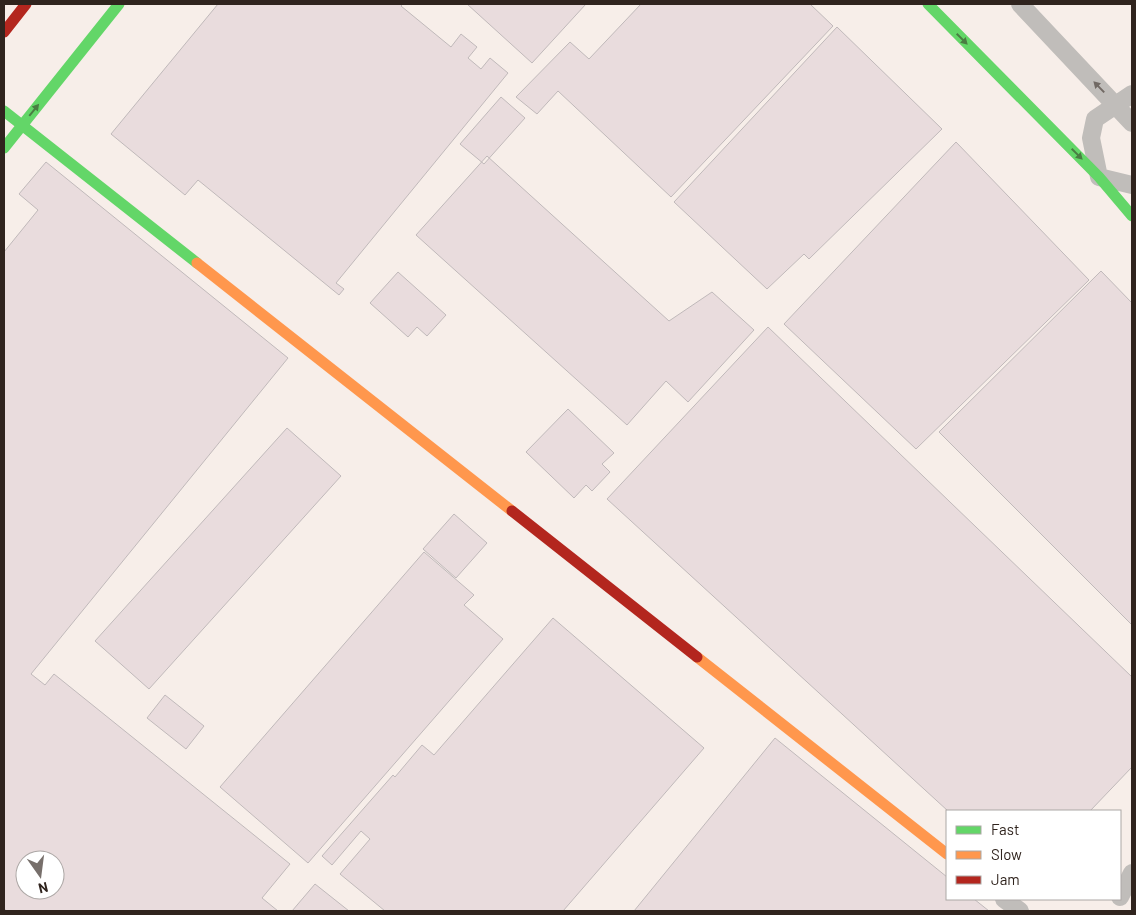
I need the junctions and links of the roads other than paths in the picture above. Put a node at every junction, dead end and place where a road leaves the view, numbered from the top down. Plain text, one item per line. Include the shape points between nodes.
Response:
1 (26, 4) edge
2 (119, 4) edge
3 (928, 4) edge
4 (1020, 4) edge
5 (4, 32) edge
6 (1132, 94) edge
7 (1116, 105) junction
8 (4, 111) edge
9 (1132, 123) edge
10 (22, 125) junction
11 (4, 148) edge
12 (1099, 177) junction
13 (1132, 185) edge
14 (1132, 216) edge
15 (946, 853) edge
16 (1132, 874) edge
17 (1121, 894) edge
18 (1005, 900) edge
19 (1020, 911) edge

1 - 5 street
10 -> 2 street
3 -> 12 street
7 -> 4 street
6 - 7 street
7 - 9 street
7 - 12 street via 1095,118 1091,138
8 - 10 street
10 - 11 street
10 - 15 street
12 - 13 street
12 - 14 street
16 - 17 street
18 - 19 street

